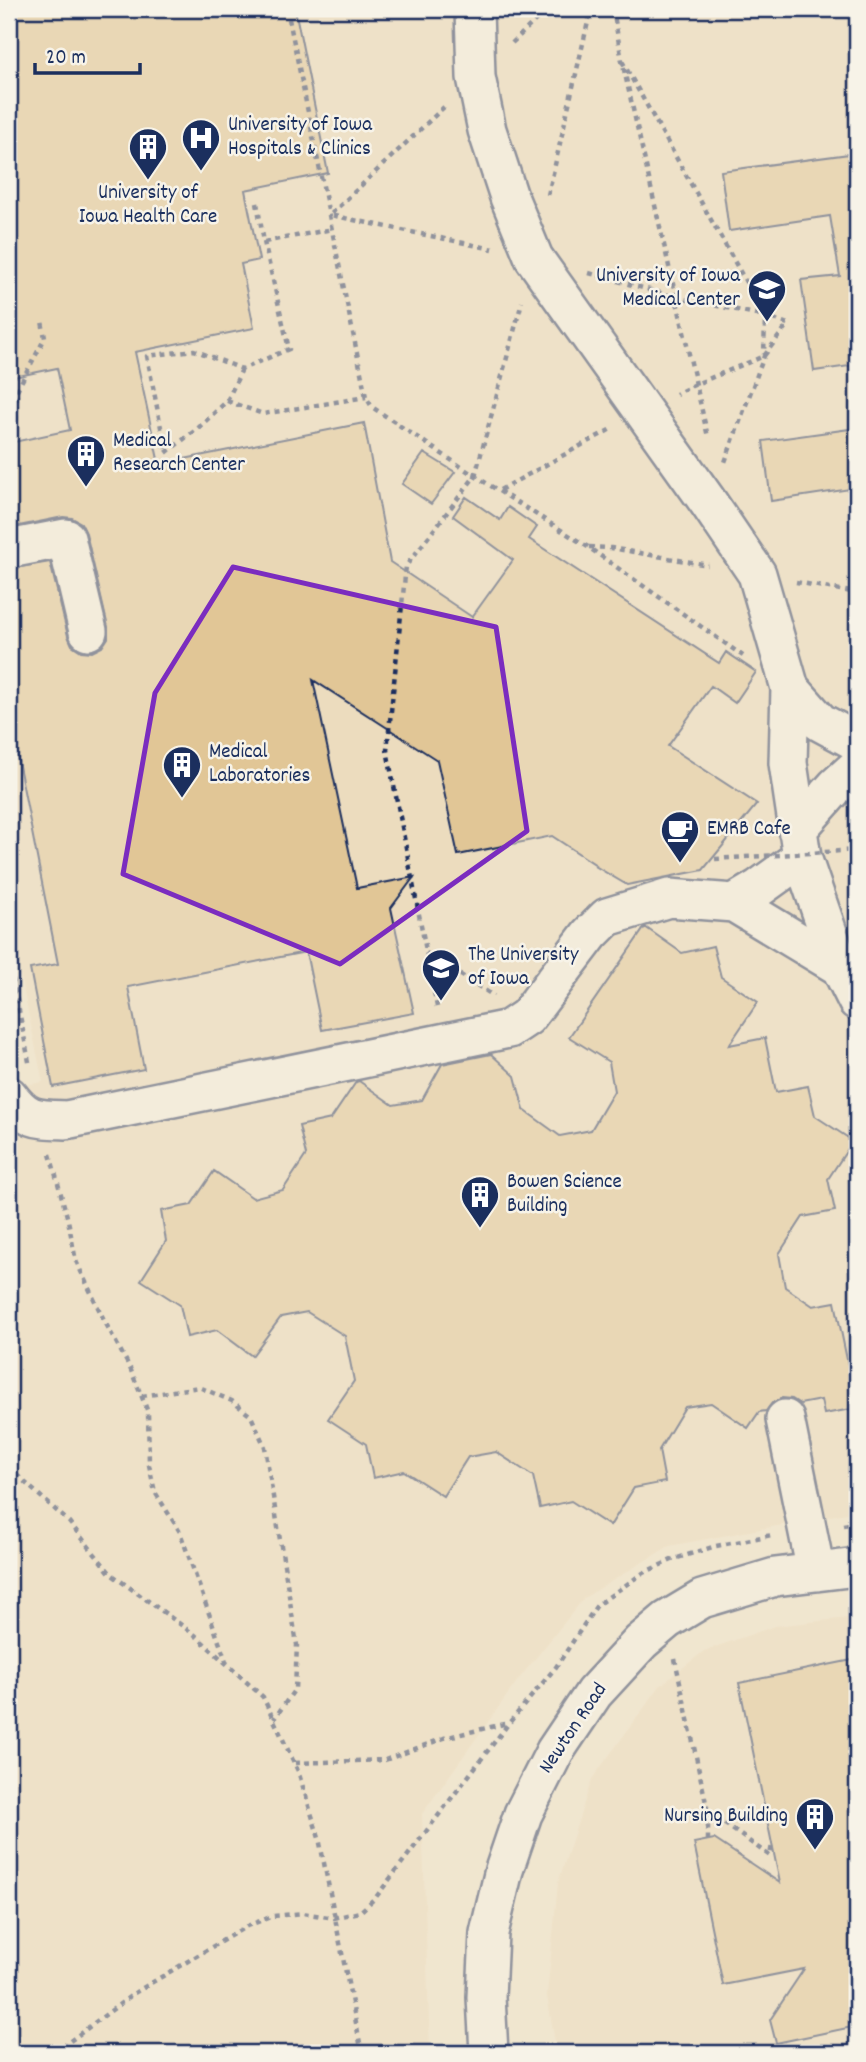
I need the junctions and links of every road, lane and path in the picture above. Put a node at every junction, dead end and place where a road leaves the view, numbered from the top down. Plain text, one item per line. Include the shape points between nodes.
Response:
1 (287, 9) edge
2 (474, 9) edge
3 (592, 9) edge
4 (613, 9) edge
5 (622, 61) junction
6 (257, 203) dead end
7 (546, 205) dead end
8 (333, 229) junction
9 (264, 242) junction
10 (534, 258) junction
11 (42, 321) dead end
12 (242, 369) junction
13 (366, 397) junction
14 (227, 401) junction
15 (9, 426) edge
16 (709, 438) dead end
17 (475, 476) junction
18 (708, 502) junction
19 (9, 549) edge
20 (88, 631) dead end
21 (745, 657) dead end
22 (790, 688) junction
23 (857, 742) edge
24 (857, 767) edge
25 (800, 843) junction
26 (857, 850) edge
27 (715, 859) dead end
28 (734, 903) junction
29 (426, 953) junction
30 (9, 959) edge
31 (840, 967) junction
32 (857, 1001) edge
33 (527, 1017) junction
34 (444, 1043) junction
35 (9, 1096) edge
36 (40, 1119) junction
37 (142, 1396) junction
38 (785, 1419) dead end
39 (9, 1468) edge
40 (857, 1567) edge
41 (816, 1572) junction
42 (667, 1620) junction
43 (227, 1664) junction
44 (274, 1719) junction
45 (509, 1723) dead end
46 (295, 1763) junction
47 (708, 1812) junction
48 (708, 1840) dead end
49 (772, 1844) dead end
50 (360, 1912) dead end
51 (334, 1918) junction
52 (54, 2053) edge
53 (362, 2053) edge
54 (489, 2053) edge

1 - 8 path
2 - 10 street via 476,78 487,130
3 - 7 path
4 - 5 path
5 - 16 path
5 - 18 path via 765,316 764,356
6 - 9 path
8 - 9 path
8 - 13 path
9 - 12 path via 289,349
10 - 17 path
10 - 18 street
11 - 15 path via 45,338 17,390 16,423
12 - 14 path
12 - 14 path via 194,350 147,356 166,453
13 - 14 path via 263,415
13 - 17 path via 372,407
17 - 21 path via 588,547
17 - 29 path via 406,566 387,750
18 - 22 street via 757,574
19 - 20 street via 66,538
22 - 23 street via 820,722
22 - 25 street via 789,762
24 - 25 street via 836,786
25 - 28 street via 759,888
25 - 31 street
26 - 27 path, bridge
28 - 31 street
28 - 33 street via 669,898 607,917
29 - 33 path
29 - 34 path
30 - 36 path
31 - 32 street
33 - 34 street via 509,1029
34 - 36 street via 65,1120
35 - 36 street via 20,1111
36 - 37 path via 76,1261
37 - 43 path via 148,1412 149,1465 155,1492 180,1532
37 - 44 path via 200,1387 232,1401 251,1416 265,1447 297,1645 295,1689
38 - 41 street
39 - 43 path via 69,1522 111,1574
40 - 41 street, Newton Road
41 - 42 street, Newton Road via 775,1577 702,1599
42 - 47 path
42 - 54 street, Newton Road via 594,1693 555,1751 523,1814 489,1933
43 - 44 path via 263,1697
44 - 46 path
45 - 46 path via 444,1738 384,1760
46 - 51 path via 319,1838
47 - 48 path
47 - 49 path via 770,1856
50 - 51 path
51 - 52 path via 303,1913 273,1916 247,1926 136,1992
51 - 53 path

